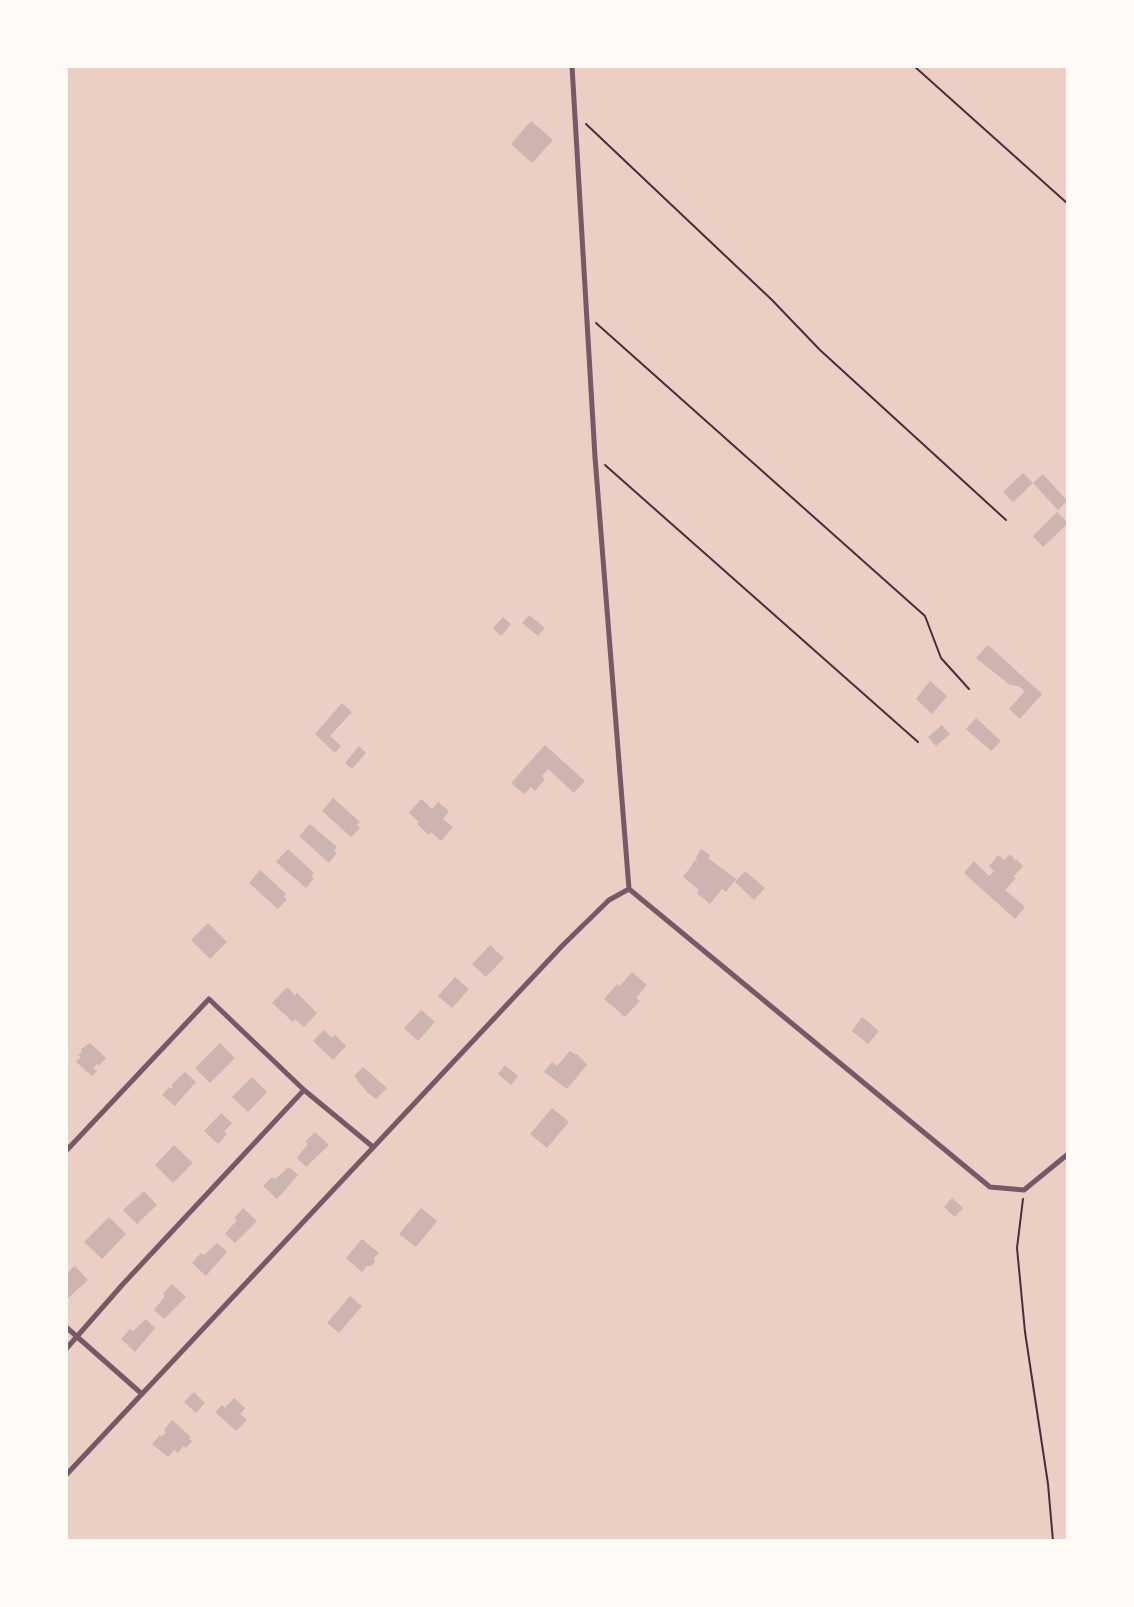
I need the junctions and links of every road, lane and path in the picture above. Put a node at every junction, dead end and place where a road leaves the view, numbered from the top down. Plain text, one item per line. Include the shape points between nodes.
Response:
1 (572, 66) edge
2 (914, 66) edge
3 (576, 115) junction
4 (1068, 204) edge
5 (586, 314) junction
6 (595, 457) junction
7 (1006, 520) dead end
8 (969, 689) dead end
9 (918, 742) dead end
10 (629, 889) junction
11 (304, 1090) junction
12 (373, 1147) junction
13 (66, 1151) edge
14 (1068, 1154) edge
15 (1024, 1190) junction
16 (66, 1327) edge
17 (78, 1337) junction
18 (66, 1349) edge
19 (142, 1394) junction
20 (66, 1475) edge
21 (1053, 1541) edge

1 - 3 street
2 - 4 path
3 - 5 street
3 - 7 path
5 - 6 street
5 - 8 path via 925,616 941,658
6 - 9 path
6 - 10 street
10 - 12 street via 587,920
10 - 15 street via 990,1187
11 - 12 street
11 - 13 street via 209,999
11 - 17 street
12 - 19 street
14 - 15 street
15 - 21 path via 1017,1248
16 - 17 street
17 - 18 street
17 - 19 street
19 - 20 street

